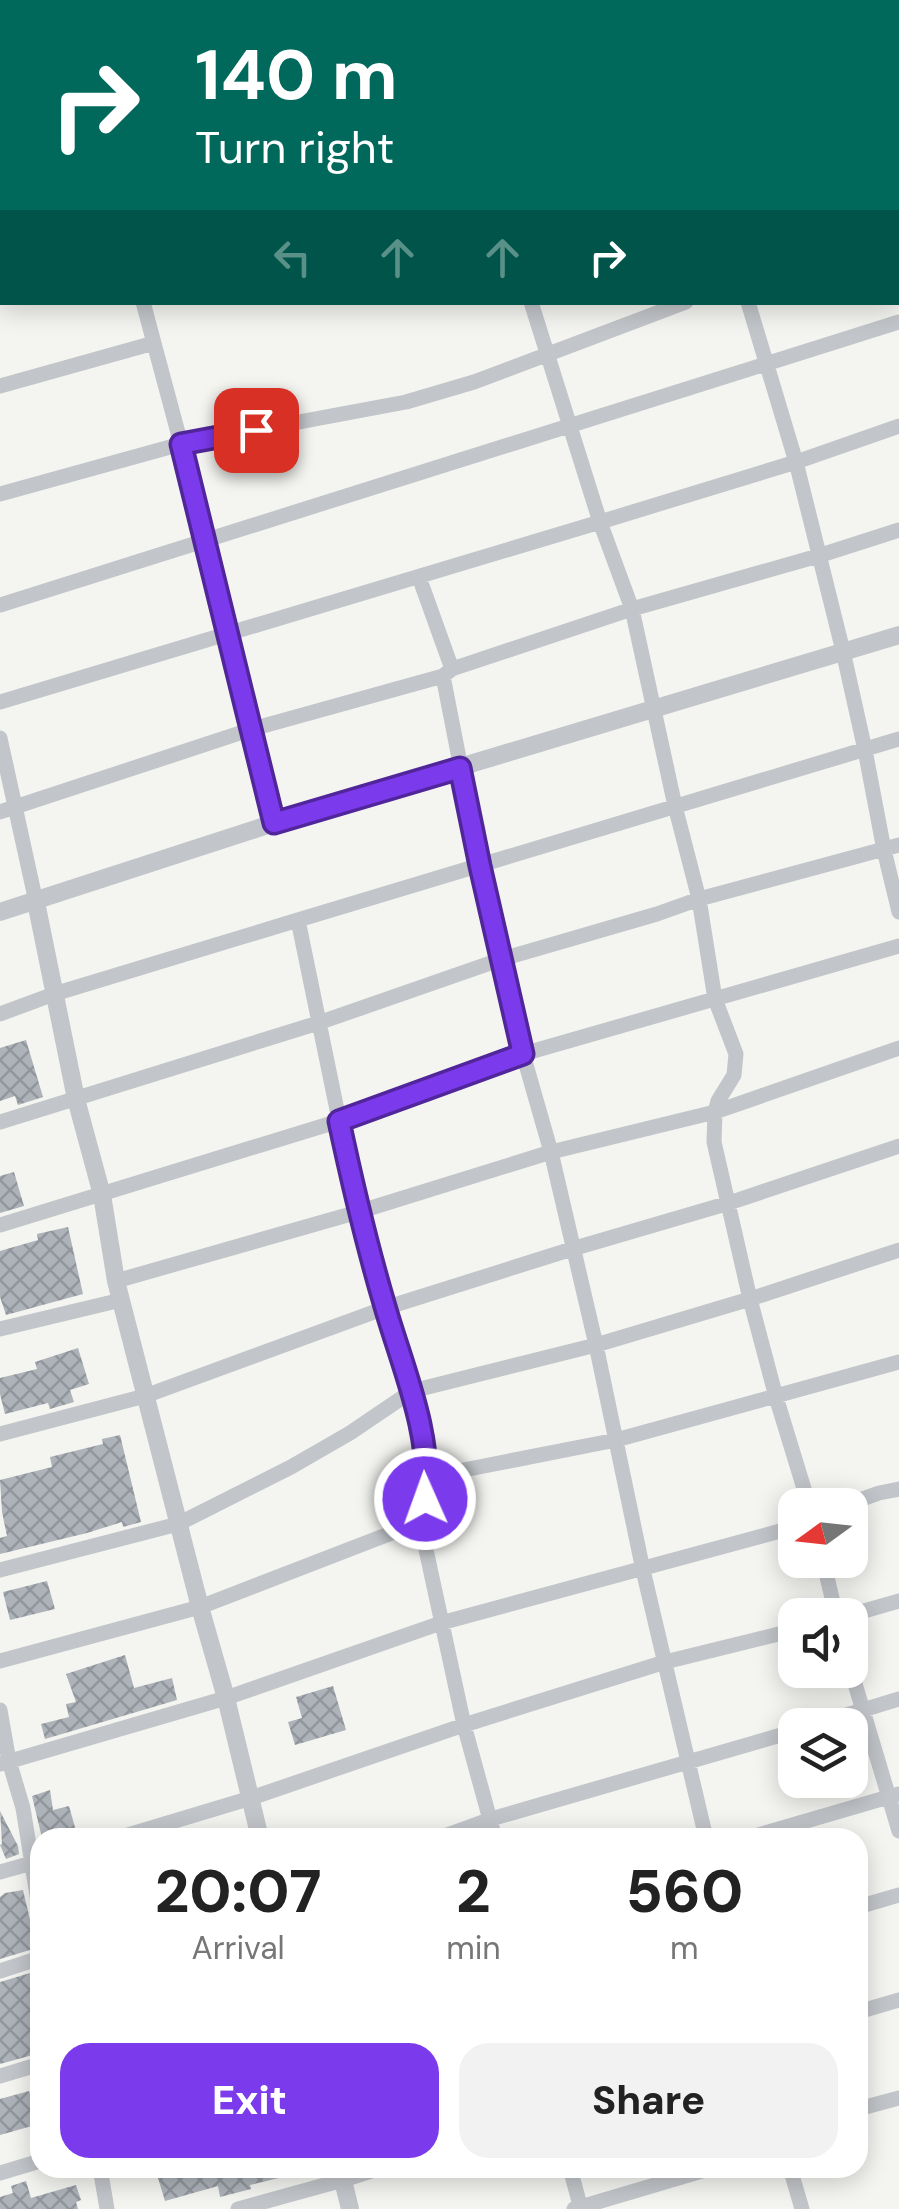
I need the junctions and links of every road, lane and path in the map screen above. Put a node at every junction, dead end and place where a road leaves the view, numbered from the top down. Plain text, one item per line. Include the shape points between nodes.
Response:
1 (143, 305) edge
2 (532, 305) edge
3 (678, 305) edge
4 (749, 305) edge
5 (899, 322) edge
6 (154, 343) junction
7 (545, 354) junction
8 (766, 362) junction
9 (0, 386) edge
10 (570, 424) junction
11 (899, 426) edge
12 (181, 444) junction
13 (796, 462) junction
14 (0, 494) edge
15 (600, 522) junction
16 (899, 530) edge
17 (204, 541) junction
18 (818, 556) junction
19 (419, 577) junction
20 (0, 606) edge
21 (632, 609) junction
22 (229, 635) junction
23 (899, 635) edge
24 (843, 651) junction
25 (448, 673) junction
26 (0, 702) edge
27 (654, 708) junction
28 (252, 729) junction
29 (0, 738) edge
30 (899, 739) edge
31 (865, 750) junction
32 (460, 768) junction
33 (17, 806) junction
34 (675, 806) junction
35 (0, 812) edge
36 (274, 823) junction
37 (891, 848) edge
38 (480, 866) junction
39 (698, 900) junction
40 (36, 902) junction
41 (0, 912) edge
42 (899, 912) edge
43 (298, 920) junction
44 (899, 946) edge
45 (502, 960) junction
46 (54, 994) junction
47 (716, 999) junction
48 (0, 1014) edge
49 (318, 1023) junction
50 (899, 1048) edge
51 (523, 1054) junction
52 (76, 1099) junction
53 (715, 1112) junction
54 (339, 1121) junction
55 (0, 1122) edge
56 (899, 1146) edge
57 (551, 1152) junction
58 (102, 1194) junction
59 (729, 1203) junction
60 (358, 1212) junction
61 (0, 1225) edge
62 (572, 1249) junction
63 (899, 1250) edge
64 (116, 1281) junction
65 (750, 1299) junction
66 (121, 1300) junction
67 (385, 1308) junction
68 (0, 1329) edge
69 (596, 1345) junction
70 (899, 1362) edge
71 (412, 1391) junction
72 (146, 1396) junction
73 (776, 1397) junction
74 (0, 1434) edge
75 (616, 1440) junction
76 (428, 1477) junction
77 (804, 1488) edge
78 (899, 1489) edge
79 (868, 1497) edge
80 (420, 1522) junction
81 (178, 1524) junction
82 (778, 1532) edge
83 (0, 1570) edge
84 (643, 1570) junction
85 (899, 1601) edge
86 (200, 1607) junction
87 (868, 1610) edge
88 (440, 1623) junction
89 (778, 1634) edge
90 (0, 1661) edge
91 (665, 1662) junction
92 (226, 1698) junction
93 (899, 1699) edge
94 (868, 1709) edge
95 (0, 1710) edge
96 (464, 1725) junction
97 (868, 1727) edge
98 (778, 1736) edge
99 (4, 1762) edge
100 (688, 1762) junction
101 (893, 1796) edge
102 (251, 1798) junction
103 (491, 1819) junction
104 (151, 1828) edge
105 (258, 1828) edge
106 (466, 1828) edge
107 (493, 1828) edge
108 (704, 1828) edge
109 (783, 1828) edge
110 (899, 1831) edge
111 (30, 1837) edge
112 (30, 1864) edge
113 (0, 1872) edge
114 (899, 1895) edge
115 (868, 1904) edge
116 (30, 1961) edge
117 (0, 1970) edge
118 (899, 2000) edge
119 (868, 2009) edge
120 (30, 2067) edge
121 (0, 2076) edge
122 (899, 2098) edge
123 (868, 2106) edge
124 (30, 2165) edge
125 (0, 2173) edge
126 (102, 2178) edge
127 (330, 2178) edge
128 (343, 2178) edge
129 (572, 2178) edge
130 (679, 2178) edge
131 (793, 2178) edge
132 (579, 2208) edge
133 (107, 2209) edge
134 (238, 2209) edge
135 (350, 2209) edge
136 (802, 2209) edge

1 - 6 street
2 - 7 street
3 - 7 street
4 - 8 street
5 - 8 street
6 - 9 street
6 - 12 street
7 - 10 street
7 - 12 street via 406,402
8 - 10 street
8 - 13 street
10 - 15 street
10 - 17 street
11 - 13 street
12 - 14 street
12 - 17 street
13 - 15 street
13 - 18 street
15 - 19 street
15 - 21 street
16 - 18 street
17 - 20 street
17 - 22 street
18 - 21 street
18 - 24 street
19 - 22 street
19 - 25 street
21 - 25 street
21 - 27 street
22 - 26 street
22 - 28 street
23 - 24 street
24 - 27 street
24 - 31 street
25 - 28 street
25 - 32 street
27 - 32 street
27 - 34 street
28 - 33 street
28 - 36 street
29 - 33 street
30 - 31 street
31 - 34 street
31 - 37 street
32 - 36 street
32 - 38 street
33 - 35 street
33 - 40 street
34 - 38 street
34 - 39 street
36 - 40 street
37 - 39 street
37 - 42 street
38 - 43 street
38 - 45 street
39 - 45 street
39 - 47 street
40 - 41 street
40 - 46 street
43 - 46 street
43 - 49 street
44 - 47 street
45 - 49 street
45 - 51 street
46 - 48 street
46 - 52 street
47 - 51 street
47 - 53 street via 736,1054 734,1075
49 - 52 street
49 - 54 street
50 - 53 street
51 - 54 street
51 - 57 street
52 - 55 street
52 - 58 street
53 - 57 street
53 - 59 street via 714,1142
54 - 58 street
54 - 60 street
56 - 59 street
57 - 60 street
57 - 62 street
58 - 61 street
58 - 64 street
59 - 62 street
59 - 65 street
60 - 64 street
60 - 67 street
62 - 67 street
62 - 69 street
63 - 65 street
64 - 66 street
65 - 69 street
65 - 73 street
66 - 68 street
66 - 72 street
67 - 71 street
67 - 72 street
69 - 71 street
69 - 75 street
70 - 73 street
71 - 76 street
71 - 81 street via 291,1467
72 - 74 street
72 - 81 street
73 - 75 street
73 - 77 street
75 - 76 street
75 - 84 street
76 - 80 street
78 - 79 street
80 - 86 street
80 - 88 street
81 - 83 street
81 - 86 street
82 - 84 street
84 - 88 street
84 - 91 street
85 - 87 street
86 - 90 street
86 - 92 street
88 - 92 street
88 - 96 street
89 - 91 street
91 - 96 street
91 - 100 street
92 - 99 street
92 - 102 street
93 - 94 street
95 - 99 street
96 - 102 street
96 - 103 street
97 - 101 street
98 - 100 street
99 - 111 street
100 - 103 street
100 - 108 street
101 - 109 street
101 - 110 street
102 - 104 street
102 - 105 street
103 - 106 street
103 - 107 street
112 - 113 street
114 - 115 street
116 - 117 street
118 - 119 street
120 - 121 street
122 - 123 street
124 - 125 street
126 - 133 street
127 - 134 street
128 - 135 street
129 - 132 street
130 - 132 street
131 - 136 street

